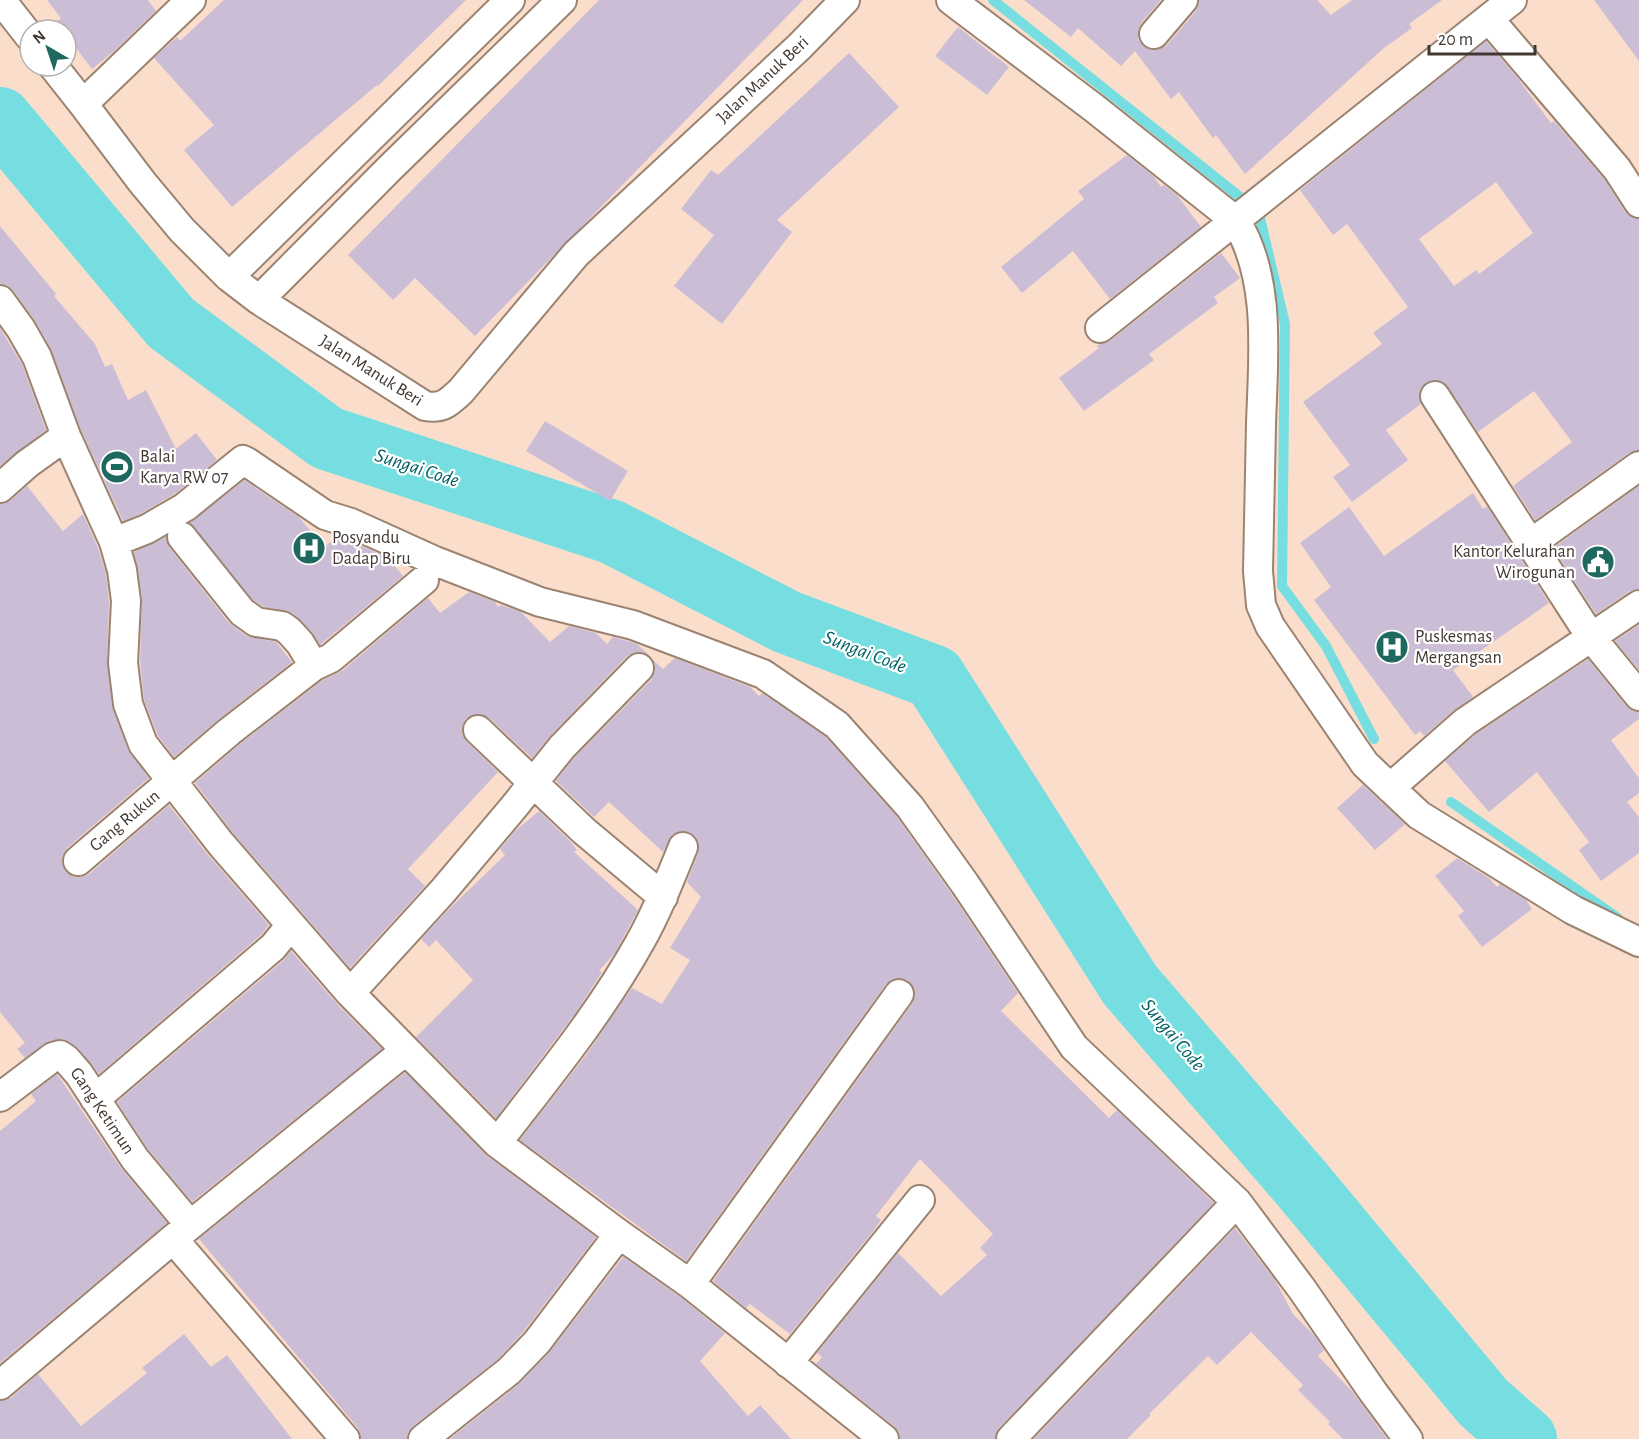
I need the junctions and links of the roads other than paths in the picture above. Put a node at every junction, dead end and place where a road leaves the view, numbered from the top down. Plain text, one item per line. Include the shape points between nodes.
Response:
1 (1, 0) edge
2 (191, 0) edge
3 (562, 0) edge
4 (845, 0) edge
5 (951, 0) edge
6 (1183, 0) edge
7 (1512, 0) edge
8 (508, 2) edge
9 (1489, 19) junction
10 (18, 22) edge
11 (530, 32) junction
12 (1154, 34) dead end
13 (62, 78) edge
14 (83, 104) junction
15 (363, 146) junction
16 (389, 169) junction
17 (1639, 203) edge
18 (1236, 221) junction
19 (229, 277) junction
20 (0, 300) edge
21 (259, 300) junction
22 (1100, 328) dead end
23 (1435, 396) dead end
24 (66, 436) junction
25 (1639, 466) edge
26 (0, 488) edge
27 (182, 537) dead end
28 (114, 542) junction
29 (1530, 544) junction
30 (424, 580) dead end
31 (1639, 605) edge
32 (1591, 637) junction
33 (314, 666) junction
34 (639, 668) dead end
35 (1639, 696) edge
36 (478, 730) dead end
37 (172, 781) junction
38 (533, 783) junction
39 (1390, 788) junction
40 (683, 847) dead end
41 (78, 861) dead end
42 (663, 897) junction
43 (291, 925) junction
44 (1639, 942) edge
45 (350, 993) junction
46 (899, 994) dead end
47 (405, 1051) junction
48 (0, 1097) edge
49 (95, 1099) junction
50 (497, 1143) junction
51 (920, 1200) dead end
52 (1237, 1203) junction
53 (181, 1232) junction
54 (619, 1234) junction
55 (690, 1284) junction
56 (788, 1363) junction
57 (0, 1385) edge
58 (345, 1439) edge
59 (423, 1439) edge
60 (884, 1439) edge
61 (1011, 1439) edge
62 (1408, 1439) edge

1 - 10 street
2 - 14 street
3 - 11 street
4 - 21 street, Jalan Manuk Beri via 576,254 448,404 425,406
5 - 18 street
6 - 12 street
7 - 9 street
8 - 11 street
8 - 15 street
9 - 17 street via 1617,169
9 - 18 street
11 - 16 street
13 - 14 street, Jalan Manuk Beri
14 - 19 street, Jalan Manuk Beri via 182,230
15 - 16 street
15 - 19 street
16 - 21 street
18 - 22 street
18 - 39 street via 1245,236 1259,288 1263,347 1258,571 1261,605 1270,626 1365,764
19 - 21 street, Jalan Manuk Beri
20 - 24 street via 37,357
23 - 29 street
24 - 26 street
24 - 28 street
25 - 29 street
27 - 33 street via 242,612 256,622 289,630
28 - 37 street via 123,570 126,601 123,663 128,704 143,744
28 - 52 street via 185,507 243,460 325,515 435,561 540,602 633,625 763,674 837,725 910,807 1074,1047
29 - 32 street
30 - 33 street, Gang Rukun via 331,658
31 - 32 street
32 - 35 street
32 - 39 street via 1465,722
33 - 37 street, Gang Rukun
34 - 38 street via 562,747
36 - 38 street
37 - 41 street, Gang Rukun
37 - 43 street
38 - 42 street
38 - 45 street via 450,883
39 - 44 street via 1419,815 1573,910
40 - 42 street
42 - 50 street via 589,1023
43 - 45 street
43 - 49 street via 265,954
45 - 47 street
46 - 55 street
47 - 50 street
47 - 53 street
48 - 49 street, Gang Ketimun via 60,1055 79,1074
49 - 53 street, Gang Ketimun
50 - 54 street
51 - 56 street
52 - 61 street
52 - 62 street
53 - 57 street
53 - 58 street, Gang Ketimun
54 - 55 street
54 - 59 street via 537,1342 508,1371
55 - 56 street
56 - 60 street

